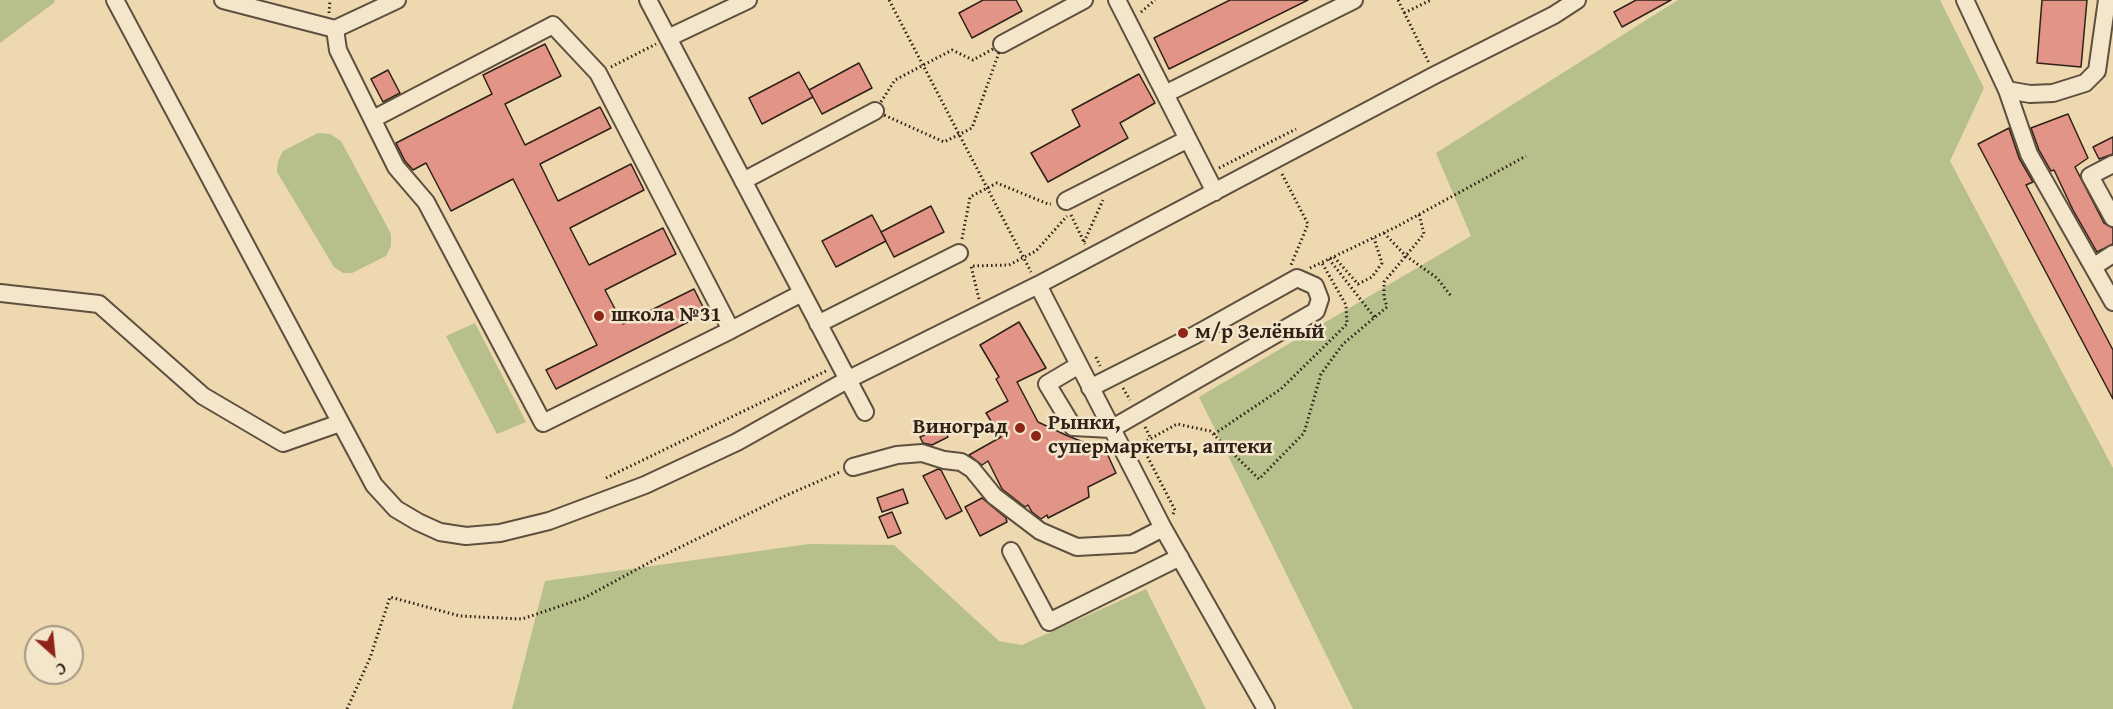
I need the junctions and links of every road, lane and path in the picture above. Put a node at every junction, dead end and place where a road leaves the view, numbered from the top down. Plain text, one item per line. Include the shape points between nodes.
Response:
1 (115, 0) edge
2 (223, 0) edge
3 (648, 0) edge
4 (748, 0) edge
5 (890, 0) edge
6 (1084, 0) edge
7 (1117, 0) edge
8 (1354, 0) edge
9 (1398, 0) edge
10 (1431, 0) edge
11 (1577, 0) edge
12 (1965, 0) edge
13 (2107, 0) edge
14 (394, 1) edge
15 (1404, 13) junction
16 (335, 29) junction
17 (668, 38) junction
18 (1002, 44) junction
19 (923, 65) junction
20 (598, 73) junction
21 (1435, 75) junction
22 (2007, 90) junction
23 (1165, 94) junction
24 (875, 111) junction
25 (373, 119) junction
26 (959, 134) junction
27 (1188, 139) junction
28 (2113, 164) edge
29 (1279, 170) dead end
30 (1114, 176) junction
31 (743, 181) junction
32 (987, 188) junction
33 (1215, 192) junction
34 (1066, 201) joint
35 (1419, 214) dead end
36 (2113, 218) edge
37 (1384, 233) dead end
38 (1374, 238) dead end
39 (1088, 249) junction
40 (959, 253) junction
41 (2113, 254) edge
42 (1406, 256) junction
43 (1334, 257) dead end
44 (1024, 258) junction
45 (1329, 259) dead end
46 (1322, 263) dead end
47 (971, 266) junction
48 (2093, 267) junction
49 (1038, 285) junction
50 (1281, 286) junction
51 (0, 293) edge
52 (802, 293) junction
53 (1451, 296) dead end
54 (2113, 302) edge
55 (982, 312) junction
56 (1376, 318) junction
57 (818, 324) junction
58 (731, 330) junction
59 (1078, 365) junction
60 (834, 367) dead end
61 (847, 380) junction
62 (1090, 388) junction
63 (865, 412) dead end
64 (340, 423) junction
65 (1111, 429) junction
66 (1213, 435) junction
67 (853, 467) joint
68 (606, 478) dead end
69 (1163, 528) junction
70 (1011, 551) dead end
71 (1180, 557) junction
72 (347, 709) edge
73 (1266, 709) edge

1 - 64 street
2 - 16 street
3 - 17 street
4 - 17 street
5 - 19 path
6 - 18 street
7 - 23 street
8 - 23 street
9 - 15 path
10 - 15 path
11 - 21 street
12 - 22 street
13 - 22 street via 2097,71 2085,83 2053,93
14 - 16 street
15 - 21 path
16 - 25 street via 338,50
17 - 20 path
17 - 31 street
18 - 19 path via 973,60 952,50
18 - 26 path via 972,128
19 - 24 path via 895,80
19 - 26 path
20 - 25 street via 553,25
20 - 58 street
21 - 33 street
22 - 48 street via 2029,154
23 - 27 street
24 - 26 path via 944,142
24 - 31 street
25 - 58 street via 396,167 426,202 543,423
26 - 32 path
27 - 30 street
27 - 33 street
28 - 36 street via 2090,176
29 - 50 path via 1308,224
30 - 34 street
30 - 39 path
31 - 52 street
32 - 34 path via 997,183 1048,204
32 - 40 path via 970,197
32 - 44 path
33 - 39 street
35 - 42 path via 1424,234
37 - 42 path
38 - 43 path via 1382,263 1372,277 1358,284
39 - 44 path via 1069,213 1036,251
39 - 49 street
40 - 47 path
40 - 57 street
41 - 48 street
42 - 53 path via 1437,278
42 - 56 path via 1384,282 1387,307
44 - 47 path via 1010,265
44 - 49 path
45 - 56 path
46 - 66 path via 1346,305 1347,324 1281,389
47 - 55 path
48 - 54 street
49 - 55 street
49 - 59 street
50 - 62 street
50 - 65 street via 1297,278 1315,286 1320,299 1316,311
51 - 64 street via 99,304 203,396 283,443
52 - 57 street
52 - 58 street
55 - 61 street
56 - 66 path via 1343,344 1322,374 1304,433 1259,478
57 - 61 street
59 - 62 street
59 - 65 street via 1047,384 1073,427
60 - 68 path
61 - 63 street
61 - 64 street via 736,442 645,485 549,521 466,536 440,532 396,509 374,485
62 - 65 street
65 - 69 street
66 - 69 path via 1177,424 1141,444 1176,510
67 - 69 street via 897,455 922,453 961,462 972,469 994,496 1040,531 1077,547 1132,544
67 - 72 path via 766,505 584,598 522,619 460,616 390,597 370,658
69 - 71 street
70 - 71 street via 1048,622
71 - 73 street

